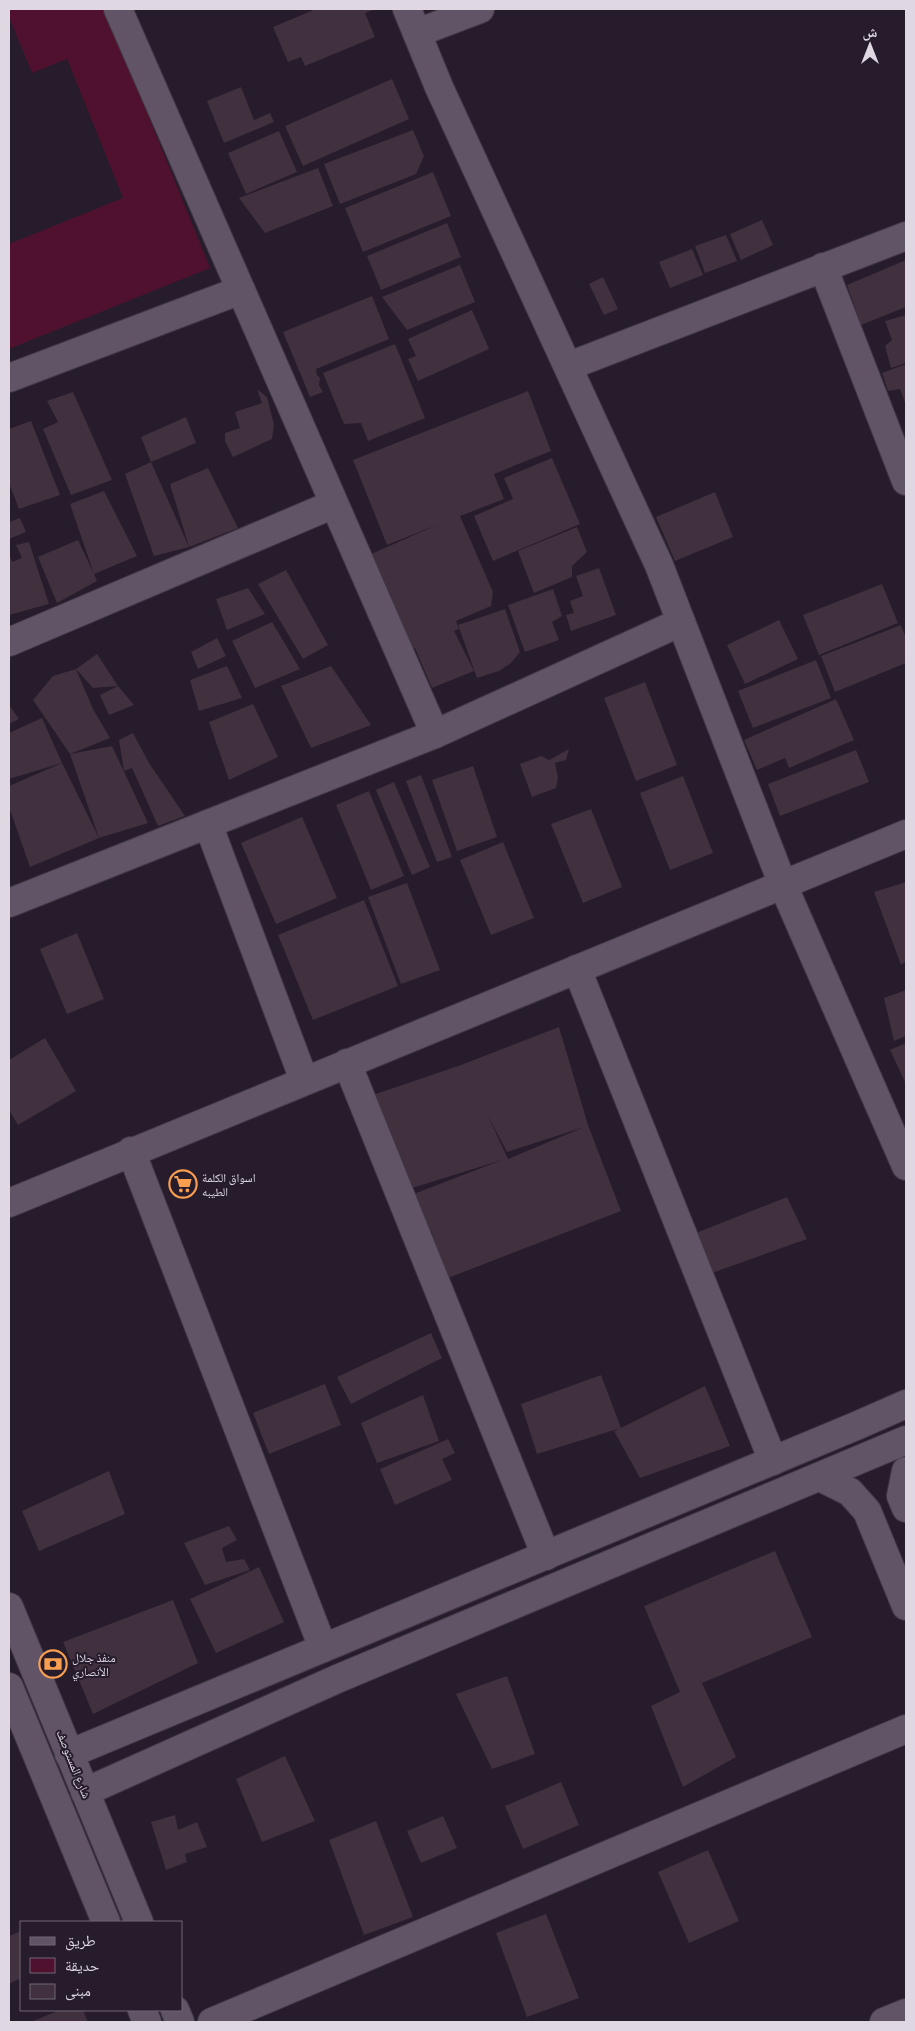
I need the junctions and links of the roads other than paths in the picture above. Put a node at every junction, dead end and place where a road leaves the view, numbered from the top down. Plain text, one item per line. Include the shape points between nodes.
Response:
1 (118, 9) edge
2 (480, 9) edge
3 (412, 21) edge
4 (906, 236) edge
5 (823, 267) junction
6 (241, 290) junction
7 (569, 366) junction
8 (9, 378) edge
9 (906, 481) edge
10 (334, 504) junction
11 (681, 622) junction
12 (9, 642) edge
13 (435, 734) junction
14 (208, 824) junction
15 (906, 834) edge
16 (783, 885) junction
17 (9, 903) edge
18 (577, 969) junction
19 (347, 1063) junction
20 (304, 1080) junction
21 (131, 1151) junction
22 (906, 1166) edge
23 (9, 1203) edge
24 (906, 1404) edge
25 (906, 1440) edge
26 (773, 1461) junction
27 (820, 1477) junction
28 (905, 1492) edge
29 (867, 1511) junction
30 (546, 1556) junction
31 (906, 1606) edge
32 (9, 1607) edge
33 (323, 1648) junction
34 (337, 1679) junction
35 (9, 1687) edge
36 (906, 1729) edge
37 (70, 1754) junction
38 (85, 1792) junction
39 (106, 1921) edge
40 (139, 1921) edge
41 (906, 2013) edge
42 (212, 2022) edge
43 (884, 2022) edge

1 - 6 street
2 - 3 street
3 - 7 street via 439,87
4 - 5 street
5 - 7 street
5 - 9 street
6 - 8 street
6 - 10 street
7 - 11 street via 659,565
10 - 12 street
10 - 13 street
11 - 13 street
11 - 16 street
13 - 14 street
14 - 17 street
14 - 20 street
15 - 16 street
16 - 18 street
16 - 22 street
18 - 19 street
18 - 26 street
19 - 20 street
19 - 30 street
20 - 21 street
21 - 23 street
21 - 33 street
24 - 26 street
25 - 27 street
26 - 30 street
27 - 29 street via 850,1492
27 - 34 street
28 - 29 street
29 - 31 street
30 - 33 street
32 - 37 street, شارع المستوصف
33 - 34 street
33 - 37 street
34 - 38 street
35 - 39 street
36 - 42 street
37 - 38 street, شارع المستوصف
38 - 40 street, شارع المستوصف
41 - 43 street

